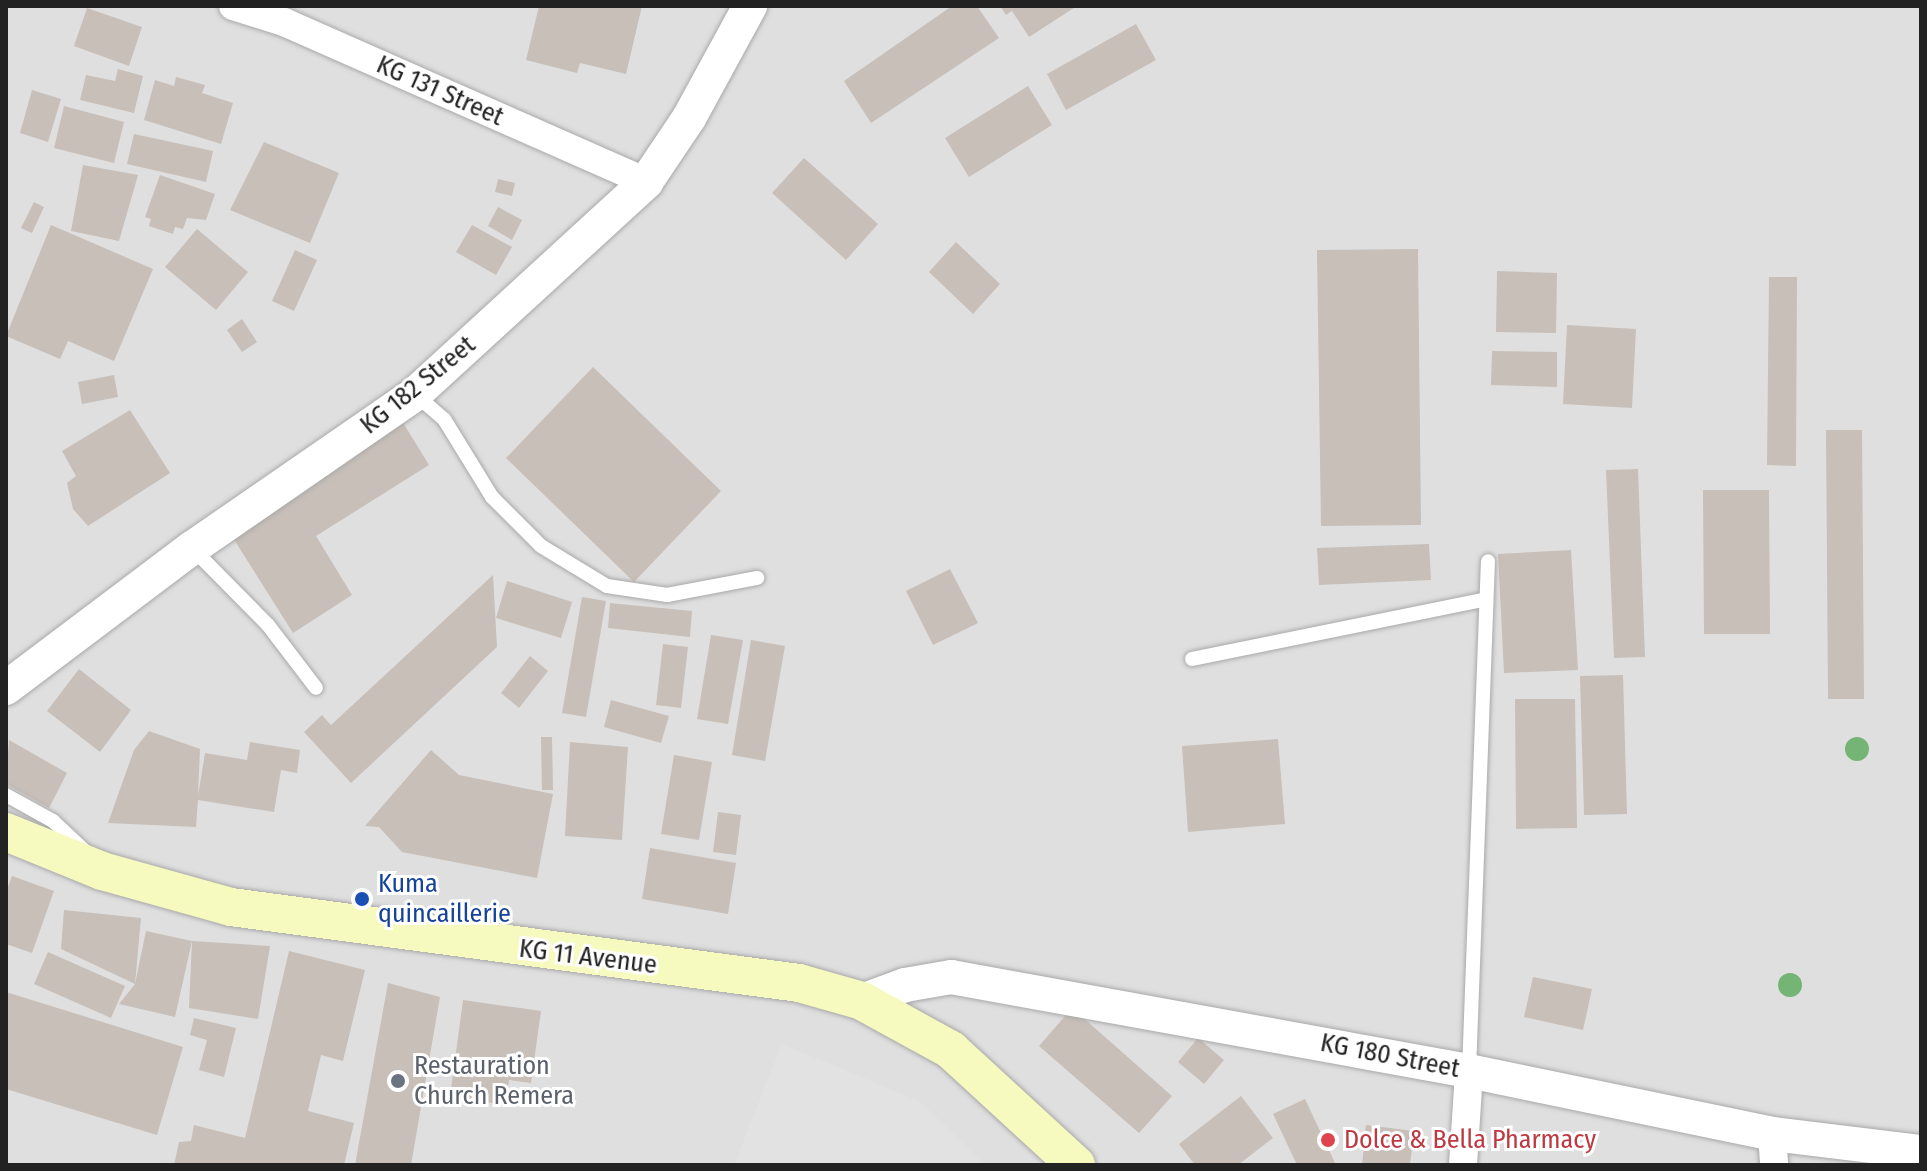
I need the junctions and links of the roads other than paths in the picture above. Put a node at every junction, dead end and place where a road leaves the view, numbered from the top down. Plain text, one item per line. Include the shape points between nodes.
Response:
1 (233, 6) edge
2 (750, 6) edge
3 (646, 182) junction
4 (415, 394) junction
5 (192, 548) junction
6 (1488, 561) dead end
7 (757, 578) dead end
8 (1486, 599) junction
9 (1192, 659) dead end
10 (6, 688) edge
11 (316, 688) dead end
12 (6, 795) edge
13 (6, 832) edge
14 (102, 871) junction
15 (862, 1001) junction
16 (1469, 1071) junction
17 (1773, 1149) edge
18 (1921, 1152) edge
19 (1076, 1165) edge
20 (1463, 1165) edge

1 - 3 street, KG 131 Street via 284,22
2 - 3 street, KG 182 Street via 689,118
3 - 4 street, KG 182 Street
4 - 5 street, KG 182 Street
4 - 7 lane via 444,419 502,507 541,546 607,586 667,595
5 - 10 street, KG 182 Street
5 - 11 lane via 268,625
6 - 8 lane
8 - 9 lane
8 - 16 lane
12 - 14 lane via 53,821
13 - 14 main road, KG 11 Avenue
14 - 15 main road, KG 11 Avenue via 231,907 799,983
15 - 16 street, KG 180 Street via 905,985 951,977
15 - 19 main road, KG 11 Avenue via 951,1050
16 - 17 street, KG 180 Street
16 - 20 street
17 - 18 street, KG 180 Street

